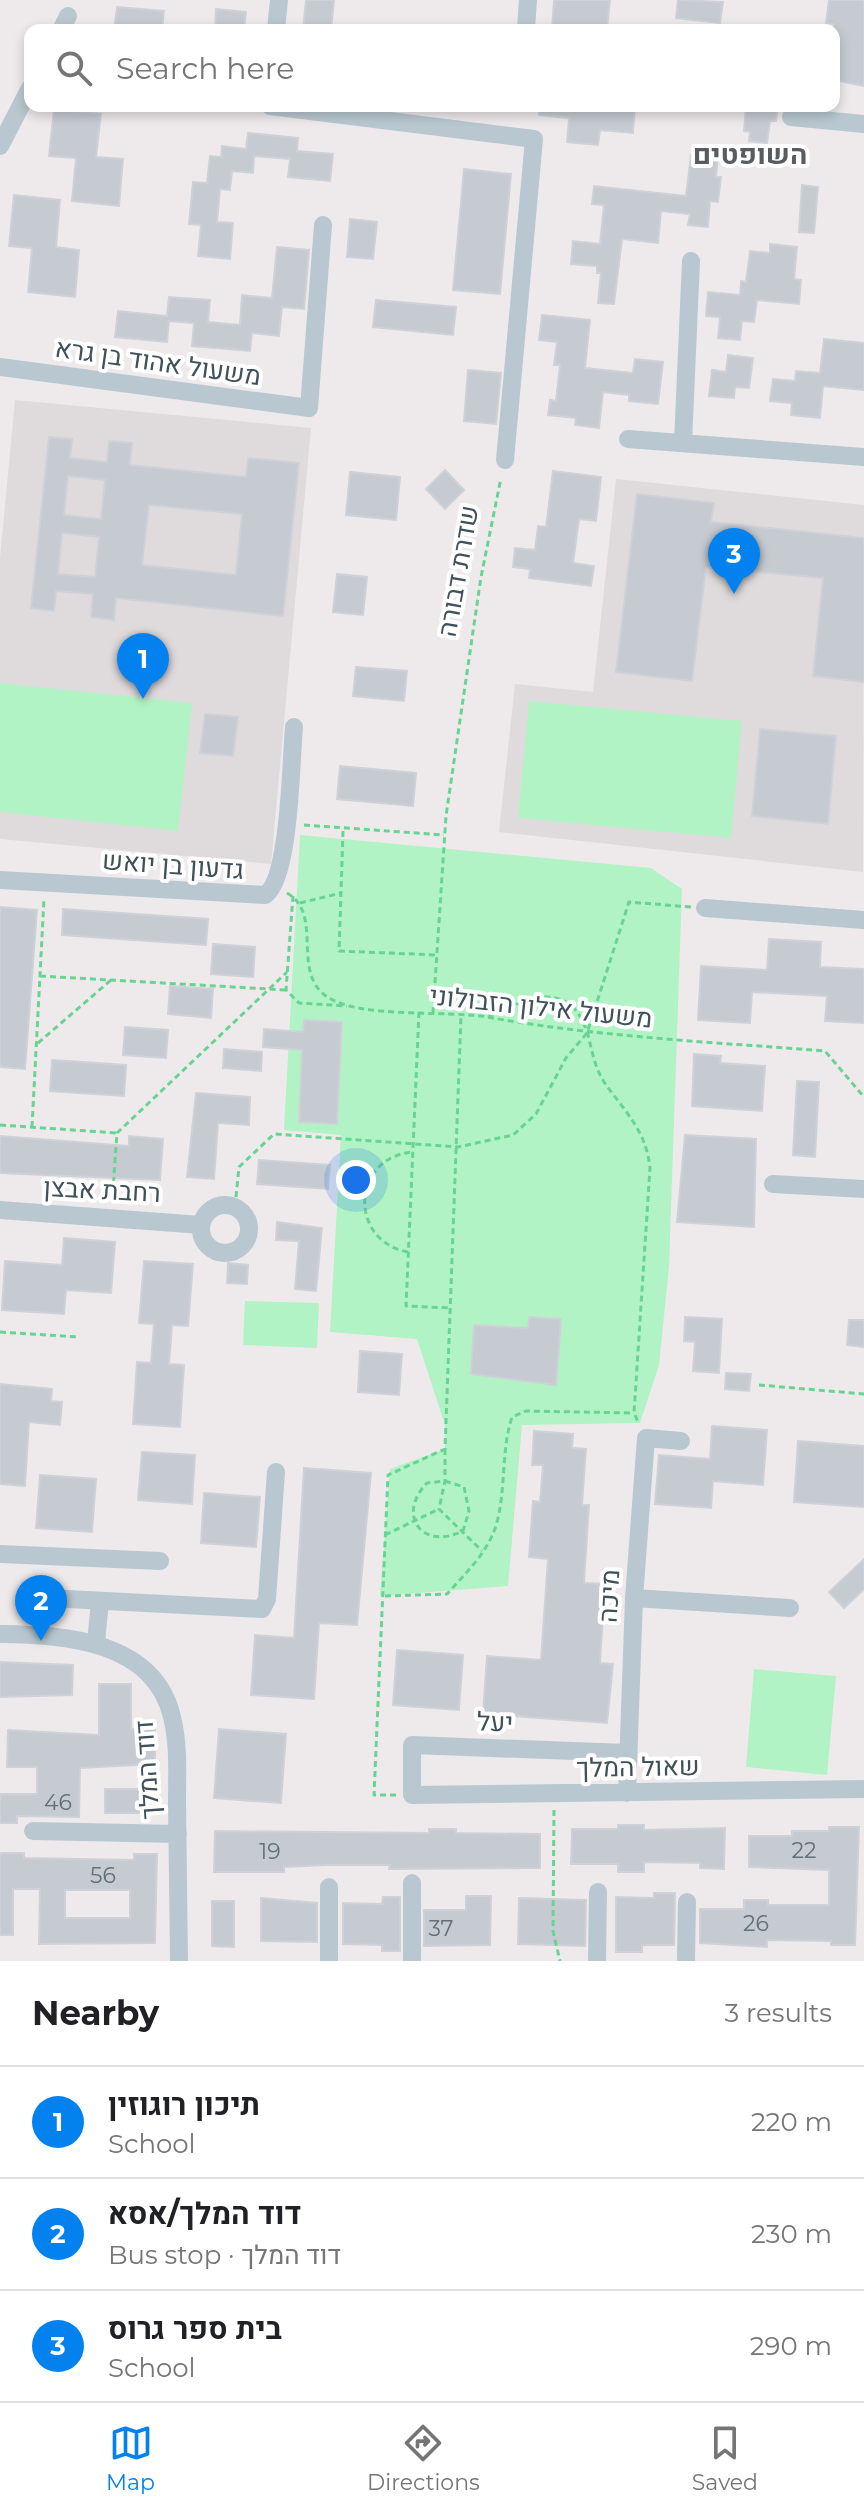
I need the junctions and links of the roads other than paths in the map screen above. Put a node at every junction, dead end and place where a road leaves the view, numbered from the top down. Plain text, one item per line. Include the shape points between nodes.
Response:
1 (279, 0) edge
2 (528, 0) edge
3 (277, 24) edge
4 (526, 24) edge
5 (24, 100) edge
6 (318, 112) edge
7 (791, 117) dead end
8 (864, 124) edge
9 (0, 146) edge
10 (323, 225) dead end
11 (691, 261) dead end
12 (0, 367) edge
13 (628, 439) dead end
14 (683, 442) junction
15 (864, 457) edge
16 (505, 460) road end
17 (294, 727) dead end
18 (0, 880) edge
19 (705, 908) road end
20 (864, 920) edge
21 (773, 1184) dead end
22 (864, 1189) edge
23 (0, 1210) edge
24 (201, 1225) junction
25 (681, 1441) dead end
26 (276, 1472) dead end
27 (0, 1554) edge
28 (160, 1561) dead end
29 (29, 1597) dead end
30 (634, 1598) junction
31 (100, 1601) junction
32 (790, 1608) dead end
33 (0, 1634) edge
34 (96, 1643) junction
35 (627, 1753) junction
36 (864, 1789) edge
37 (627, 1793) junction
38 (412, 1795) joint
39 (33, 1831) dead end
40 (178, 1834) junction
41 (412, 1883) dead end
42 (329, 1887) dead end
43 (598, 1892) dead end
44 (687, 1902) dead end
45 (179, 1961) edge
46 (329, 1961) edge
47 (412, 1961) edge
48 (597, 1961) edge
49 (686, 1961) edge

1 - 3 street
2 - 4 street
5 - 9 street
6 - 16 street via 534,139
7 - 8 street
10 - 12 street, משעול אהוד בן גרא via 309,408
11 - 14 street
13 - 14 street
14 - 15 street
17 - 18 street, גדעון בן יואש via 273,887 258,897
19 - 20 street
21 - 22 street
23 - 24 street, רחבת אבצן
24 - 24 street via 212,1209 235,1207 249,1225 248,1237 226,1253 212,1249
25 - 30 street, מיכה via 646,1438
26 - 31 street via 262,1609
27 - 28 street
29 - 31 street
30 - 32 street
30 - 35 street, מיכה
31 - 34 street
33 - 34 street, דוד המלך
34 - 40 street, דוד המלך via 143,1669 165,1696 177,1753
35 - 37 street, מיכה
35 - 38 street, יעל via 412,1745
36 - 37 street, שאול המלך
37 - 38 street, שאול המלך
39 - 40 street, דוד המלך
40 - 45 street, דוד המלך
41 - 47 street
42 - 46 street
43 - 48 street
44 - 49 street

